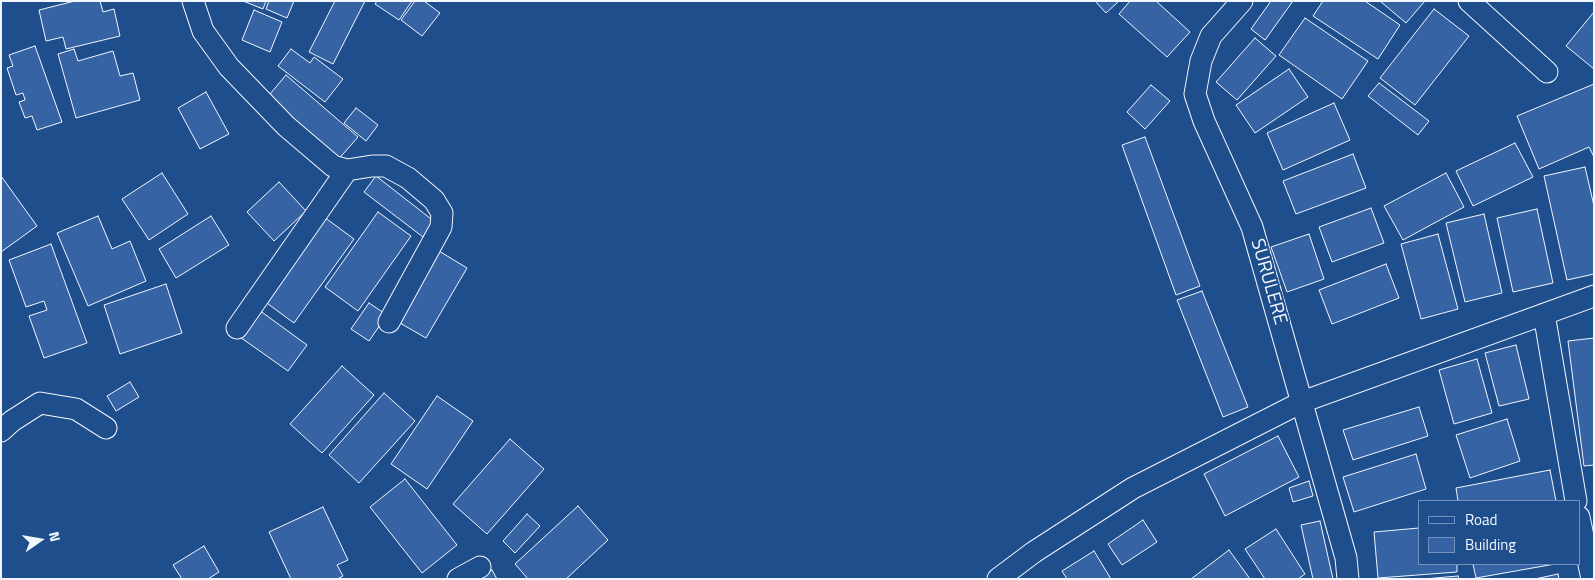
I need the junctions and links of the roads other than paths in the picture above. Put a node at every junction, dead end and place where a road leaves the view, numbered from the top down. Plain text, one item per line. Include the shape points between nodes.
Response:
1 (193, 1) edge
2 (1242, 1) edge
3 (1469, 1) edge
4 (1547, 72) dead end
5 (347, 170) junction
6 (1594, 296) edge
7 (1544, 314) junction
8 (389, 322) dead end
9 (237, 328) dead end
10 (1302, 402) junction
11 (106, 428) dead end
12 (1, 431) edge
13 (1576, 500) edge
14 (1580, 522) edge
15 (480, 567) dead end
16 (458, 579) edge
17 (998, 579) edge
18 (1348, 579) edge
19 (1592, 579) edge

1 - 5 street via 203,31 229,67 333,166
2 - 10 street, SURULERE via 1212,36 1202,61 1195,94 1252,227
3 - 4 street
5 - 8 street via 386,166 408,178 434,200 442,213 441,227
5 - 9 street
6 - 7 street
7 - 10 street
7 - 13 street
10 - 17 street via 1133,488
10 - 18 street, SURULERE via 1346,558
11 - 12 street via 76,409 40,403
14 - 19 street
15 - 16 street

